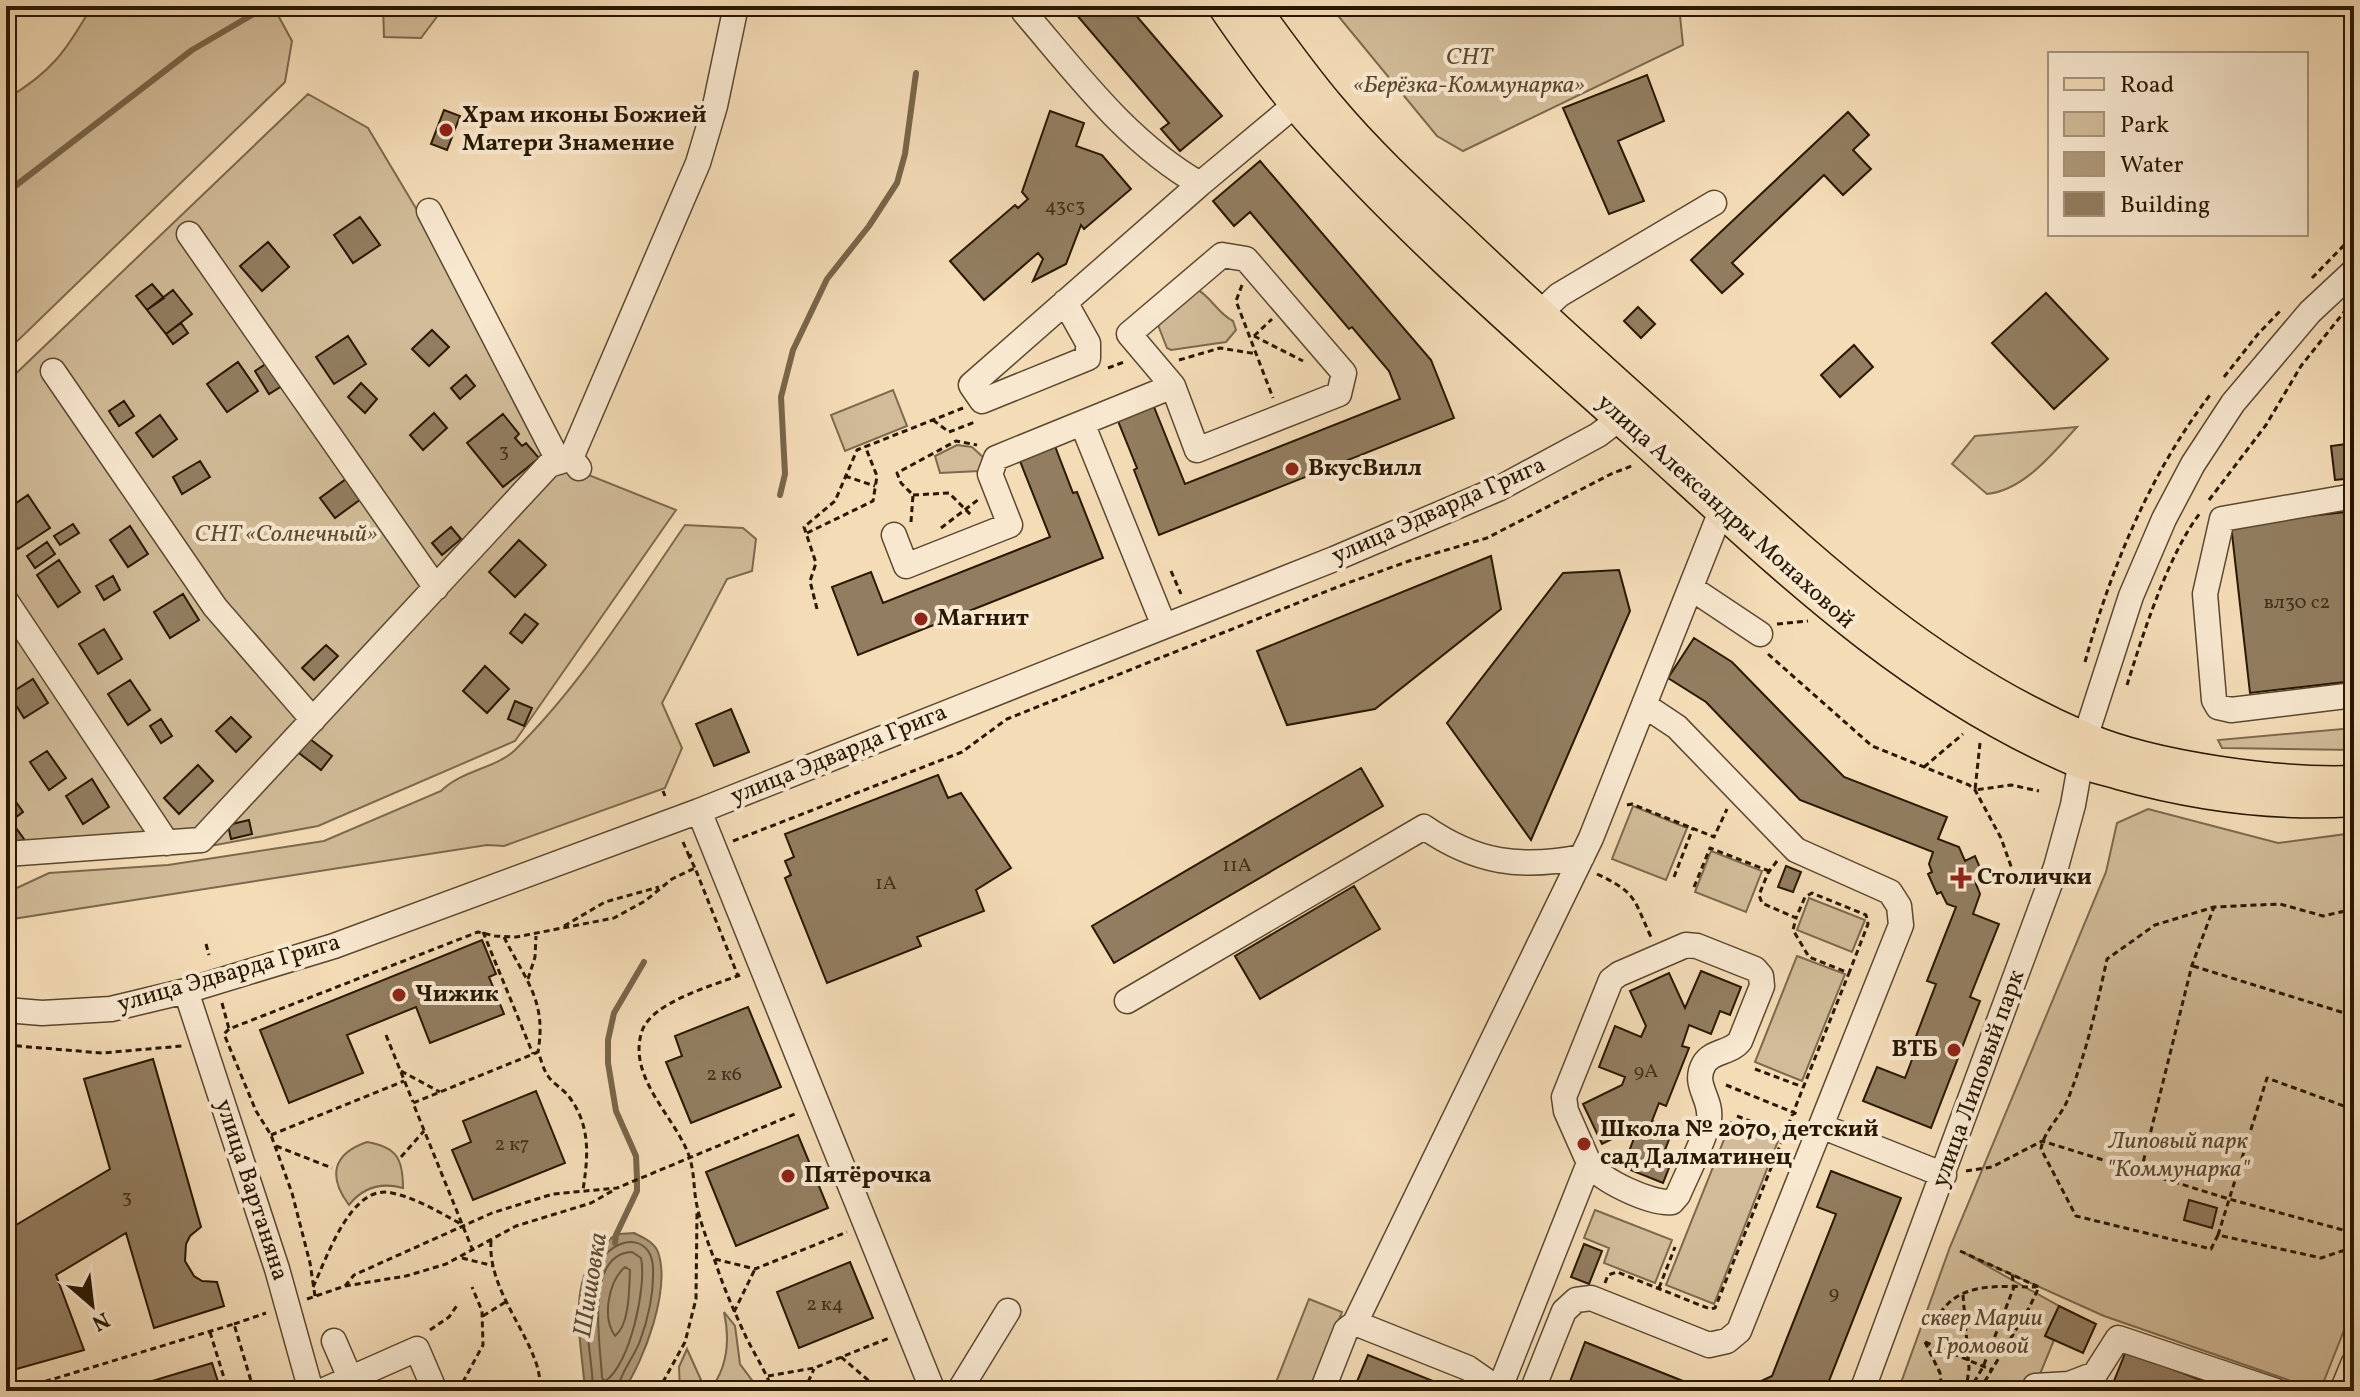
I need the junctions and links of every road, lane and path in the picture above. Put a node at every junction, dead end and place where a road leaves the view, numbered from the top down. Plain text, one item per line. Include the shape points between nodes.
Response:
1 (736, 6) edge
2 (1022, 6) edge
3 (1223, 6) edge
4 (1253, 6) edge
5 (1296, 104) junction
6 (1200, 184) junction
7 (1714, 203) dead end
8 (429, 211) dead end
9 (189, 234) dead end
10 (1249, 263) junction
11 (2354, 271) edge
12 (1065, 302) junction
13 (1286, 305) junction
14 (2348, 306) dead end
15 (1540, 313) junction
16 (1253, 338) junction
17 (1257, 354) junction
18 (1304, 362) dead end
19 (1156, 366) junction
20 (53, 371) dead end
21 (1173, 386) junction
22 (982, 401) junction
23 (1630, 411) junction
24 (1281, 417) junction
25 (933, 420) junction
26 (1082, 423) junction
27 (949, 432) dead end
28 (865, 446) junction
29 (995, 461) junction
30 (570, 463) junction
31 (1634, 465) dead end
32 (845, 476) junction
33 (875, 486) junction
34 (998, 494) junction
35 (913, 495) junction
36 (2354, 496) edge
37 (966, 511) junction
38 (1721, 511) junction
39 (940, 528) dead end
40 (902, 531) joint
41 (807, 533) junction
42 (985, 535) junction
43 (1171, 571) dead end
44 (436, 588) junction
45 (1691, 588) junction
46 (1181, 594) dead end
47 (6, 601) edge
48 (817, 609) dead end
49 (1808, 621) dead end
50 (1164, 626) junction
51 (1760, 634) junction
52 (2127, 685) dead end
53 (2354, 695) edge
54 (1644, 705) junction
55 (313, 720) junction
56 (1963, 734) dead end
57 (1980, 743) dead end
58 (2082, 750) junction
59 (1924, 767) junction
60 (2354, 781) edge
61 (1975, 790) junction
62 (2039, 791) dead end
63 (1741, 795) junction
64 (2354, 801) edge
65 (1624, 808) dead end
66 (699, 811) junction
67 (1693, 828) junction
68 (1714, 837) junction
69 (683, 842) dead end
70 (167, 843) junction
71 (1790, 845) junction
72 (714, 848) junction
73 (1710, 848) junction
74 (6, 854) edge
75 (689, 856) junction
76 (1585, 864) junction
77 (695, 868) junction
78 (1769, 871) junction
79 (1674, 877) dead end
80 (663, 886) junction
81 (2018, 886) dead end
82 (1694, 887) dead end
83 (2214, 907) junction
84 (2354, 909) edge
85 (1796, 918) junction
86 (564, 926) junction
87 (483, 931) junction
88 (536, 934) junction
89 (503, 937) junction
90 (206, 944) dead end
91 (209, 955) dead end
92 (1660, 955) junction
93 (2192, 965) junction
94 (1849, 973) junction
95 (528, 979) junction
96 (186, 991) junction
97 (1127, 1001) dead end
98 (2354, 1001) edge
99 (222, 1003) dead end
100 (6, 1010) edge
101 (2347, 1013) junction
102 (2354, 1016) edge
103 (229, 1029) junction
104 (386, 1035) dead end
105 (6, 1045) edge
106 (186, 1046) dead end
107 (538, 1052) junction
108 (533, 1054) junction
109 (1755, 1069) dead end
110 (400, 1071) junction
111 (404, 1081) junction
112 (2354, 1082) edge
113 (1803, 1087) junction
114 (1733, 1088) dead end
115 (440, 1092) junction
116 (413, 1103) junction
117 (798, 1112) dead end
118 (1794, 1112) junction
119 (1737, 1116) dead end
120 (1822, 1125) junction
121 (424, 1131) junction
122 (271, 1135) junction
123 (1784, 1135) junction
124 (2042, 1141) junction
125 (276, 1146) junction
126 (401, 1157) dead end
127 (689, 1157) junction
128 (1589, 1163) junction
129 (332, 1168) dead end
130 (2141, 1171) junction
131 (1944, 1175) junction
132 (617, 1188) junction
133 (583, 1190) junction
134 (2229, 1199) junction
135 (697, 1205) junction
136 (462, 1224) junction
137 (847, 1232) dead end
138 (2354, 1233) edge
139 (2218, 1235) junction
140 (491, 1241) junction
141 (1675, 1247) dead end
142 (2354, 1247) edge
143 (473, 1251) junction
144 (1960, 1251) dead end
145 (460, 1258) junction
146 (714, 1259) junction
147 (494, 1266) junction
148 (755, 1269) junction
149 (2012, 1274) junction
150 (345, 1286) junction
151 (313, 1287) junction
152 (472, 1287) dead end
153 (2014, 1287) junction
154 (2039, 1287) junction
155 (1659, 1289) junction
156 (1963, 1295) junction
157 (315, 1296) junction
158 (301, 1301) dead end
159 (507, 1301) junction
160 (1598, 1301) junction
161 (458, 1304) dead end
162 (271, 1311) dead end
163 (734, 1312) junction
164 (482, 1317) junction
165 (1934, 1321) dead end
166 (1355, 1323) junction
167 (234, 1324) junction
168 (210, 1332) junction
169 (889, 1338) dead end
170 (334, 1341) dead end
171 (417, 1349) junction
172 (841, 1357) junction
173 (1969, 1361) junction
174 (2354, 1362) edge
175 (1983, 1367) junction
176 (814, 1368) junction
177 (1992, 1370) junction
178 (768, 1376) junction
179 (350, 1378) junction
180 (37, 1384) junction
181 (1492, 1388) edge
182 (6, 1390) edge
183 (34, 1391) edge
184 (228, 1391) edge
185 (254, 1391) edge
186 (311, 1391) edge
187 (322, 1391) edge
188 (435, 1391) edge
189 (458, 1391) edge
190 (541, 1391) edge
191 (658, 1391) edge
192 (773, 1391) edge
193 (804, 1391) edge
194 (881, 1391) edge
195 (933, 1391) edge
196 (959, 1391) edge
197 (971, 1391) edge
198 (1322, 1391) edge
199 (1532, 1391) edge
200 (1862, 1391) edge
201 (1942, 1391) edge
202 (1967, 1391) edge
203 (1979, 1391) edge
204 (2034, 1391) edge
205 (2276, 1391) edge
206 (2342, 1391) edge

1 - 30 street via 715,106 694,173
2 - 6 street via 1123,126
3 - 5 main road, улица Александры Монаховой
4 - 15 main road, улица Александры Монаховой via 1331,108 1382,163
5 - 6 street
5 - 23 main road, улица Александры Монаховой via 1392,208
6 - 12 street
7 - 15 street via 1559,295
8 - 30 street
9 - 44 street
10 - 13 street
10 - 16 path via 1236,301
10 - 19 street via 1222,255 1129,334
11 - 58 street, улица Липовый парк via 2310,312 2243,392 2193,464 2131,596
12 - 22 street via 971,385
12 - 22 street via 1088,343 1088,358
13 - 16 path
13 - 24 street via 1344,373 1339,394
14 - 52 path via 2187,531
15 - 23 main road, улица Александры Монаховой
16 - 17 path
16 - 18 path
17 - 19 path via 1220,348
17 - 24 path
19 - 21 street
20 - 55 street via 215,607
21 - 24 street via 1197,450
21 - 26 street
22 - 25 path
23 - 38 main road, улица Александры Монаховой
23 - 50 street, улица Эдварда Грига via 1598,435 1500,488
23 - 58 main road, улица Александры Монаховой via 1897,630
25 - 27 path
25 - 28 path
26 - 29 street
26 - 50 street
28 - 32 path via 857,450
28 - 33 path via 877,476
29 - 34 street via 990,474
29 - 35 path via 976,444 956,441 897,473
30 - 44 street via 549,465
31 - 72 path via 1487,538 1345,584 1007,719 962,752
32 - 33 path
32 - 41 path via 835,501 804,527
33 - 41 path via 873,501
34 - 37 path via 973,502
34 - 42 street via 1010,525
35 - 37 path via 949,493
35 - 40 path
36 - 53 street via 2222,519 2205,594 2218,707 2231,710
37 - 39 path
37 - 42 path
38 - 45 street
38 - 58 main road, улица Александры Монаховой via 1895,659 1969,707
40 - 42 street via 906,566
41 - 48 path via 816,563 810,581
43 - 46 path
44 - 55 street
45 - 51 street
45 - 54 street
47 - 70 street
49 - 51 path via 1779,624
50 - 66 street, улица Эдварда Грига
51 - 59 path via 1764,650 1866,742
54 - 63 street via 1677,727
54 - 76 street
55 - 70 street via 201,840
56 - 59 path
57 - 61 path
58 - 60 main road, улица Александры Монаховой via 2243,774
58 - 64 main road, улица Александры Монаховой via 2170,787 2238,797
58 - 131 street, улица Липовый парк via 2056,867
59 - 61 path
61 - 62 path via 2011,785
61 - 81 path via 1993,820
63 - 68 path via 1724,813
63 - 71 street
65 - 67 path via 1632,804
66 - 72 street
66 - 96 street, улица Эдварда Грига via 334,946
67 - 68 path
67 - 79 path
68 - 73 path
69 - 75 path
70 - 74 street
71 - 78 path
71 - 120 street via 1884,887 1901,913 1901,925
72 - 75 path
72 - 195 street
73 - 78 path
73 - 82 path
75 - 77 path
76 - 92 path via 1631,893
76 - 97 street via 1491,860 1446,843 1424,827
76 - 166 street
77 - 80 path
77 - 127 path via 740,975 654,1013 639,1048 659,1106
78 - 85 path via 1761,901
80 - 86 path via 605,902
80 - 86 path via 614,918
83 - 84 path via 2280,904 2323,916
83 - 93 path
83 - 124 path via 2155,925 2107,959 2067,1102
85 - 94 path via 1793,930 1807,956
85 - 94 path via 1812,893 1866,915 1868,924
86 - 88 path
87 - 89 path
87 - 103 path
87 - 108 path
88 - 89 path
88 - 95 path
89 - 95 path
90 - 91 path
92 - 128 street via 1611,980 1566,1091 1566,1111
92 - 128 street via 1679,946 1697,946 1755,969 1762,986 1738,1044 1704,1064 1699,1083 1709,1118 1675,1200 1662,1202 1609,1182
93 - 101 path
93 - 130 path
94 - 113 path
95 - 107 path via 541,1015
96 - 100 street, улица Эдварда Грига via 111,1009
96 - 186 street, улица Вартаняна
98 - 101 path
99 - 103 path
101 - 102 path
103 - 122 path via 224,1034
104 - 110 path
105 - 106 path via 102,1053
107 - 108 path
107 - 133 path via 548,1077 582,1117 588,1158
108 - 115 path
109 - 113 path
110 - 111 path
110 - 115 path
111 - 116 path
111 - 122 path
112 - 134 path via 2344,1106 2267,1078
113 - 118 path
114 - 118 path
115 - 116 path
116 - 121 path
117 - 127 path
118 - 120 path
118 - 123 path
119 - 123 path
120 - 131 street
120 - 160 street via 1741,1327 1732,1338 1709,1345
121 - 126 path
121 - 136 path
122 - 125 path
123 - 155 path via 1715,1308
124 - 130 path
124 - 131 path via 1992,1167
124 - 139 path via 2041,1149 2076,1216 2211,1249
125 - 129 path
125 - 151 path
127 - 132 path
127 - 135 path
128 - 181 street
130 - 134 path
131 - 200 street, улица Липовый парк
132 - 133 path
132 - 140 path
133 - 136 path via 520,1203
134 - 138 path
134 - 139 path
135 - 146 path
135 - 191 path via 696,1299 685,1342
136 - 143 path
136 - 150 path via 354,1275
136 - 151 path via 389,1192 371,1194 347,1218
137 - 148 path
139 - 142 path via 2321,1258
140 - 143 path
140 - 147 path
141 - 155 path
143 - 145 path
144 - 149 path
145 - 147 path
145 - 150 path via 406,1276
146 - 148 path
146 - 163 path
147 - 159 path
148 - 163 path
149 - 153 path
149 - 154 path
150 - 157 path
151 - 157 path
152 - 164 path
153 - 154 path
153 - 156 path
153 - 175 path
154 - 177 path
155 - 160 path via 1614,1272
156 - 165 path via 1952,1299
156 - 173 path
157 - 158 path
159 - 164 path
159 - 190 path via 535,1358
160 - 199 street via 1576,1300 1564,1311
161 - 171 path
162 - 167 path
163 - 178 path
164 - 189 path via 482,1350
166 - 181 street via 1468,1368
166 - 198 street via 1346,1330
167 - 168 path
167 - 185 path
168 - 180 path
168 - 184 path
169 - 172 path
170 - 179 street
171 - 179 street
171 - 188 street
172 - 176 path
172 - 194 path
173 - 175 path
173 - 201 path via 1925,1342 1940,1373
173 - 202 path
174 - 206 street
175 - 177 path
175 - 202 path
176 - 178 path
176 - 193 path
177 - 203 path
178 - 192 path
179 - 187 street
180 - 182 path
180 - 183 path
196 - 197 street via 1008,1311
204 - 205 street via 2035,1386 2069,1384 2095,1374 2118,1338

